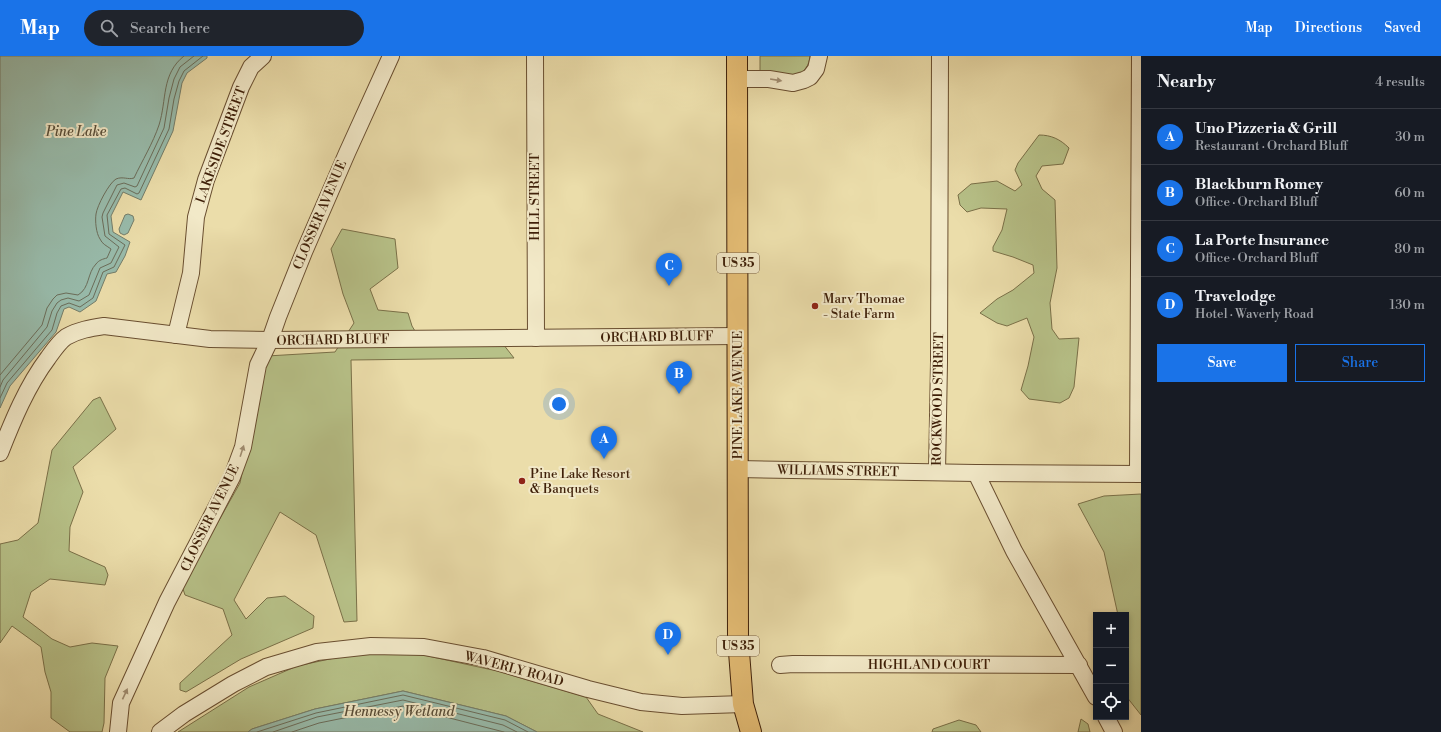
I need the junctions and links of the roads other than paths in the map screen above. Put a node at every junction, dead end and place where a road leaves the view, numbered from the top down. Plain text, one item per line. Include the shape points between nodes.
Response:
1 (263, 56) edge
2 (391, 56) edge
3 (535, 56) edge
4 (737, 56) edge
5 (819, 56) edge
6 (940, 56) edge
7 (1140, 56) edge
8 (737, 79) junction
9 (176, 335) junction
10 (738, 336) junction
11 (536, 338) junction
12 (270, 340) junction
13 (0, 453) edge
14 (738, 469) junction
15 (937, 472) junction
16 (976, 473) junction
17 (1140, 474) edge
18 (780, 665) dead end
19 (1079, 665) junction
20 (1093, 691) edge
21 (743, 704) junction
22 (1108, 720) edge
23 (118, 732) edge
24 (160, 732) edge
25 (750, 732) edge
26 (1114, 732) edge

1 - 9 street, LAKESIDE STREET via 251,67 241,86 206,180 196,217 190,273
2 - 12 street, CLOSSER AVENUE via 304,252
3 - 11 street, HILL STREET
4 - 8 main road, PINE LAKE AVENUE / US 35
8 -> 5 street via 769,79 793,83 804,80 816,69
6 - 15 street, ROCKWOOD STREET
7 - 17 street
8 - 10 main road, PINE LAKE AVENUE / US 35
9 - 12 street, ORCHARD BLUFF via 210,339
9 - 13 street, ORCHARD BLUFF via 104,326 87,328 65,338 38,372 22,401
10 - 11 street, ORCHARD BLUFF
10 - 14 main road, PINE LAKE AVENUE / US 35
11 - 12 street, ORCHARD BLUFF
23 -> 12 street, CLOSSER AVENUE via 121,703 167,602 232,477 243,447 258,365
14 - 15 street, WILLIAMS STREET
14 - 21 main road, PINE LAKE AVENUE / US 35 via 738,639
15 - 16 street, ROCKWOOD STREET
16 - 17 street
16 - 19 street via 1014,551
18 - 19 street, HIGHLAND COURT
19 - 20 street
21 - 24 street, WAVERLY ROAD via 682,706 641,702 483,658 424,647 371,646 317,652 266,667 184,714
21 - 25 main road, PINE LAKE AVENUE / US 35
22 - 26 street

